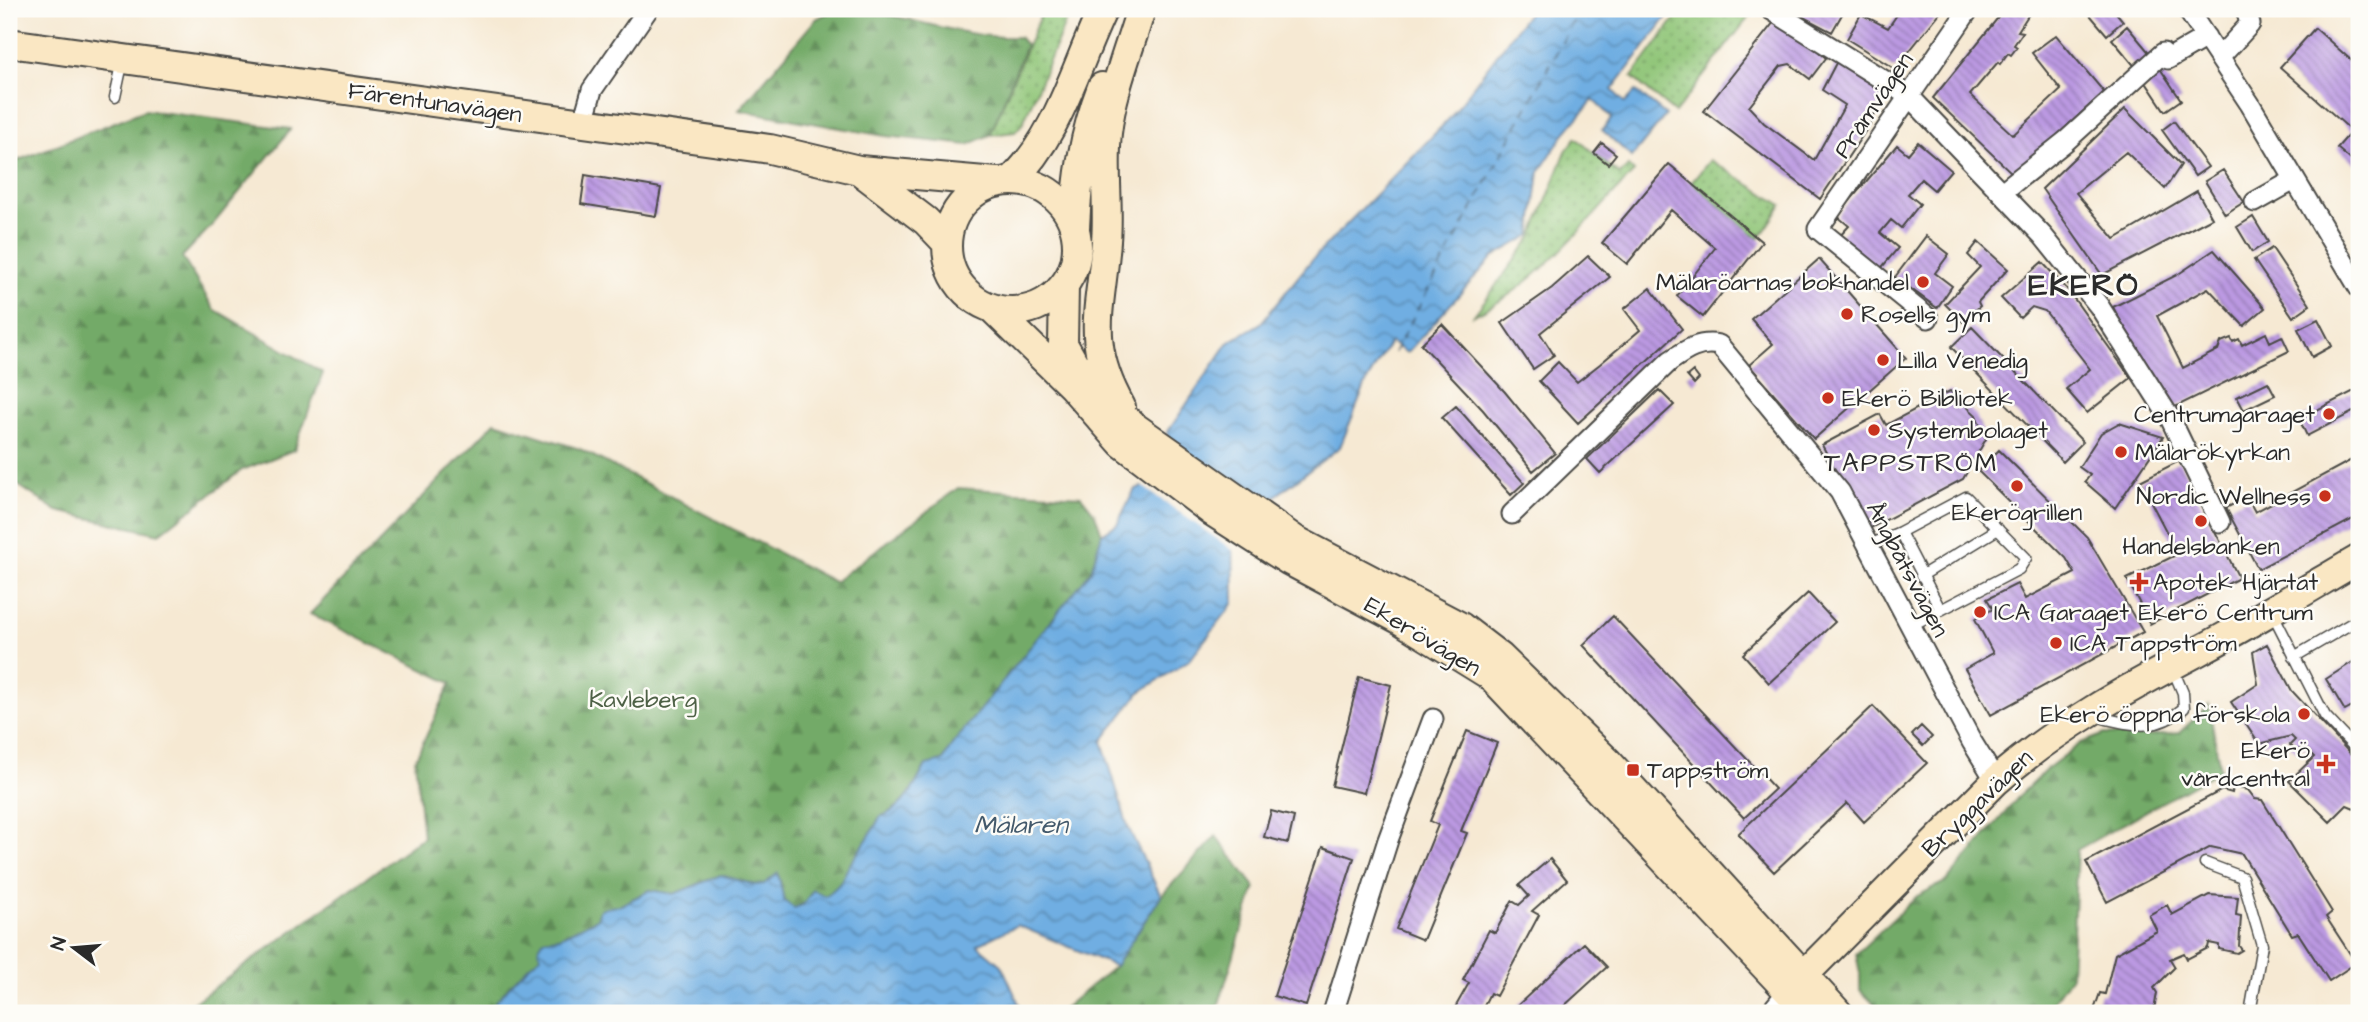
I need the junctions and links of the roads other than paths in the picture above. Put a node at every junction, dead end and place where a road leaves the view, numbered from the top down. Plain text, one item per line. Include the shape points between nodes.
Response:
1 (649, 9) edge
2 (1103, 9) edge
3 (1132, 9) edge
4 (1141, 9) edge
5 (1770, 9) edge
6 (1969, 9) edge
7 (2187, 9) edge
8 (2246, 9) edge
9 (2206, 37) junction
10 (9, 43) edge
11 (2220, 57) junction
12 (123, 59) junction
13 (1909, 96) junction
14 (115, 97) dead end
15 (583, 122) junction
16 (859, 170) junction
17 (2294, 180) junction
18 (1004, 181) junction
19 (2002, 192) junction
20 (2255, 202) dead end
21 (1075, 228) junction
22 (947, 243) junction
23 (1064, 286) junction
24 (2359, 288) edge
25 (995, 310) junction
26 (1928, 318) dead end
27 (1128, 430) junction
28 (1512, 514) dead end
29 (2220, 522) dead end
30 (1998, 529) junction
31 (1900, 532) junction
32 (1869, 545) junction
33 (2359, 559) edge
34 (1921, 576) junction
35 (1940, 609) junction
36 (2272, 610) junction
37 (2359, 619) edge
38 (1910, 626) junction
39 (2294, 657) junction
40 (2171, 664) junction
41 (2084, 714) junction
42 (1433, 719) dead end
43 (2359, 752) edge
44 (1996, 781) junction
45 (2205, 863) dead end
46 (1796, 983) junction
47 (1333, 1013) edge
48 (1770, 1013) edge
49 (1810, 1013) edge
50 (1838, 1013) edge
51 (2249, 1013) edge

1 - 15 street via 592,90
2 - 18 main road via 1047,135 1031,161
3 - 21 main road via 1087,127 1077,180
4 - 27 main road, Ekerövägen via 1106,135 1106,240 1096,333 1106,380
5 - 13 street
6 - 13 street, Pråmvägen
7 - 9 street
8 - 11 street via 2250,23
9 - 11 street
9 - 19 street via 2166,56
10 - 12 main road, Färentunavägen
11 - 17 street
12 - 14 lane
12 - 15 main road, Färentunavägen
13 - 19 street
13 - 26 street, Pråmvägen via 1818,229
15 - 16 main road, Färentunavägen via 771,149
16 - 18 main road, Färentunavägen
16 - 22 main road, Färentunavägen via 926,221
17 - 20 street
17 - 24 street
18 - 21 main road via 1028,184 1053,195 1064,205
18 - 22 main road via 971,195 962,204
19 - 29 street via 2099,306 2206,480
21 - 23 main road via 1077,255
22 - 25 main road via 949,265 960,286
23 - 25 main road via 1030,309
23 - 27 main road, Ekerövägen via 1063,344 1085,383
25 - 27 main road, Ekerövägen via 1072,386
27 - 46 main road, Ekerövägen via 1213,512 1288,560 1397,606 1461,627 1500,657 1608,762
28 - 32 street, Ångbåtsvägen via 1670,361 1689,348 1708,343 1719,345 1840,492
30 - 31 lane via 1966,498
30 - 34 lane
30 - 35 lane via 2026,558 2019,569
31 - 32 lane
31 - 34 lane
32 - 38 street, Ångbåtsvägen
33 - 36 main road, Bryggavägen
34 - 35 lane
35 - 38 lane
36 - 39 lane
36 - 40 main road, Bryggavägen
37 - 39 lane
38 - 44 street, Ångbåtsvägen
39 - 43 lane via 2325,716
40 - 41 main road, Bryggavägen
40 - 41 lane via 2184,708 2158,725
41 - 44 main road, Bryggavägen
42 - 47 street via 1388,840
44 - 46 main road, Bryggavägen
45 - 51 lane via 2242,877 2262,945
46 - 48 street
46 - 49 main road, Ekerövägen
46 - 50 main road, Ekerövägen

